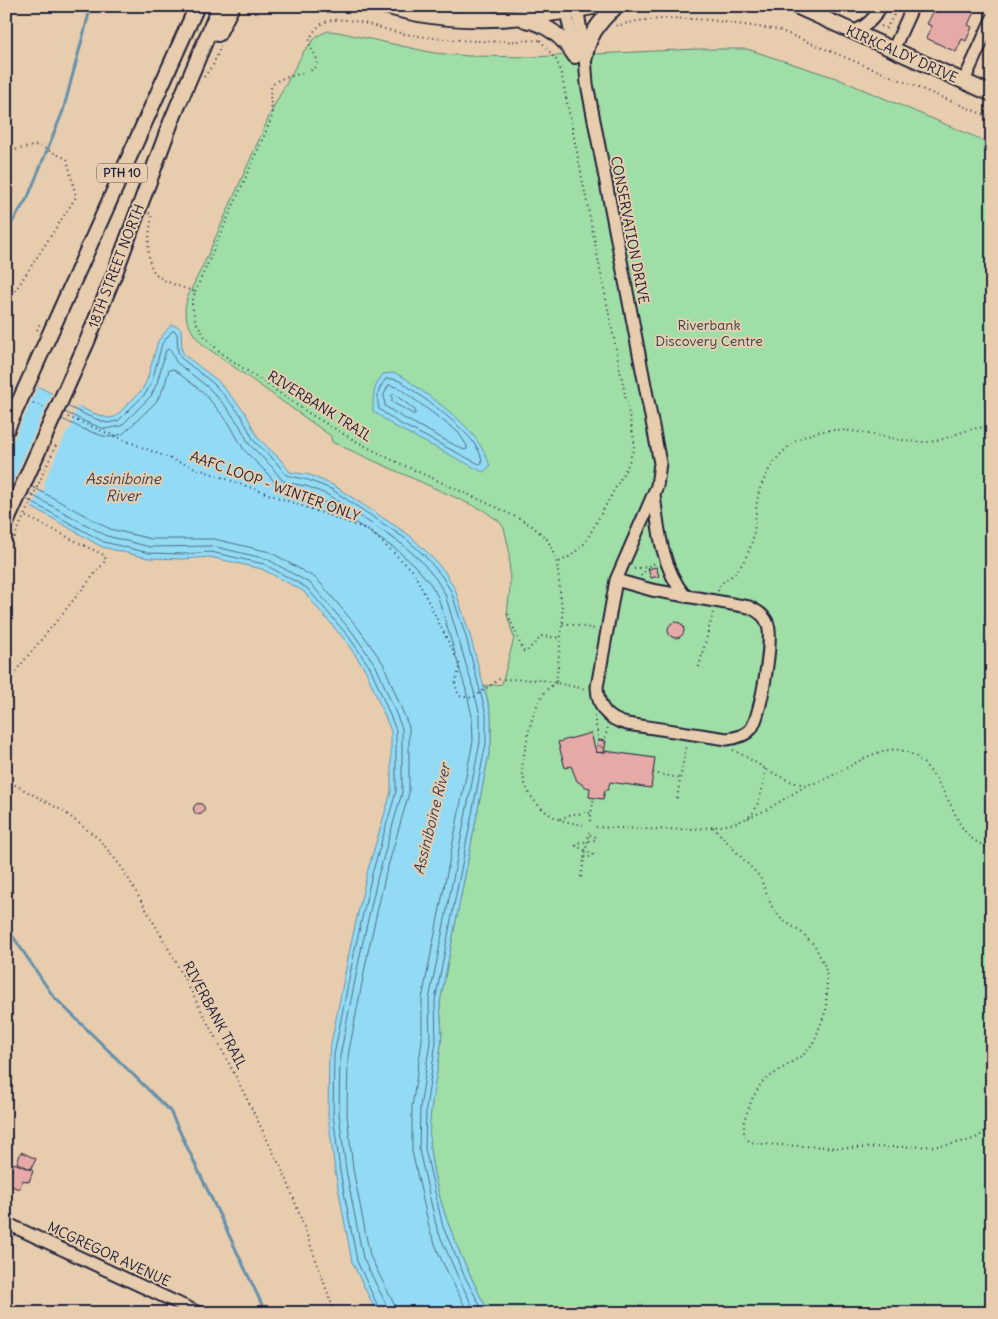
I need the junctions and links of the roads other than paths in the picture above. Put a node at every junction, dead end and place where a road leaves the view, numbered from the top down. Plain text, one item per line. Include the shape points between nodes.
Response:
1 (220, 6) edge
2 (232, 6) edge
3 (385, 6) edge
4 (469, 6) edge
5 (490, 6) edge
6 (599, 6) edge
7 (617, 6) edge
8 (786, 6) edge
9 (796, 6) edge
10 (881, 6) edge
11 (913, 6) edge
12 (571, 9) edge
13 (195, 10) edge
14 (812, 14) junction
15 (992, 18) edge
16 (517, 19) junction
17 (852, 32) junction
18 (894, 50) junction
19 (580, 56) junction
20 (964, 81) junction
21 (182, 94) junction
22 (992, 94) edge
23 (6, 431) edge
24 (654, 493) junction
25 (6, 523) edge
26 (618, 576) junction
27 (685, 596) junction
28 (6, 1223) edge
29 (199, 1313) edge

1 - 21 main road, 18TH STREET NORTH / PTH 10
2 - 21 main road via 209,54
3 - 16 main road via 440,18
4 - 5 main road
6 - 12 main road
7 - 19 main road via 596,28
8 - 14 main road, KIRKCALDY DRIVE
9 - 14 main road, KIRKCALDY DRIVE
10 - 17 street via 866,26
11 - 18 street
12 - 16 main road
12 - 19 street, CONSERVATION DRIVE
13 - 23 main road, 18TH STREET NORTH / PTH 10, bridge
14 - 17 main road, KIRKCALDY DRIVE
15 - 20 street
16 - 19 main road via 537,23 554,32
17 - 18 main road, KIRKCALDY DRIVE
18 - 20 main road, KIRKCALDY DRIVE
19 - 24 street, CONSERVATION DRIVE via 660,463
20 - 22 main road, KIRKCALDY DRIVE
21 - 25 main road, 18TH STREET NORTH / PTH 10, bridge via 86,344
24 - 26 street, CONSERVATION DRIVE
24 - 27 street via 667,562 674,581
26 - 27 street, CONSERVATION DRIVE via 643,588
26 - 27 street, CONSERVATION DRIVE via 597,687 599,701 606,714 619,722 648,728 727,739 744,735 755,724 758,715 769,643 768,624 761,614 749,607
28 - 29 street, MCGREGOR AVENUE

